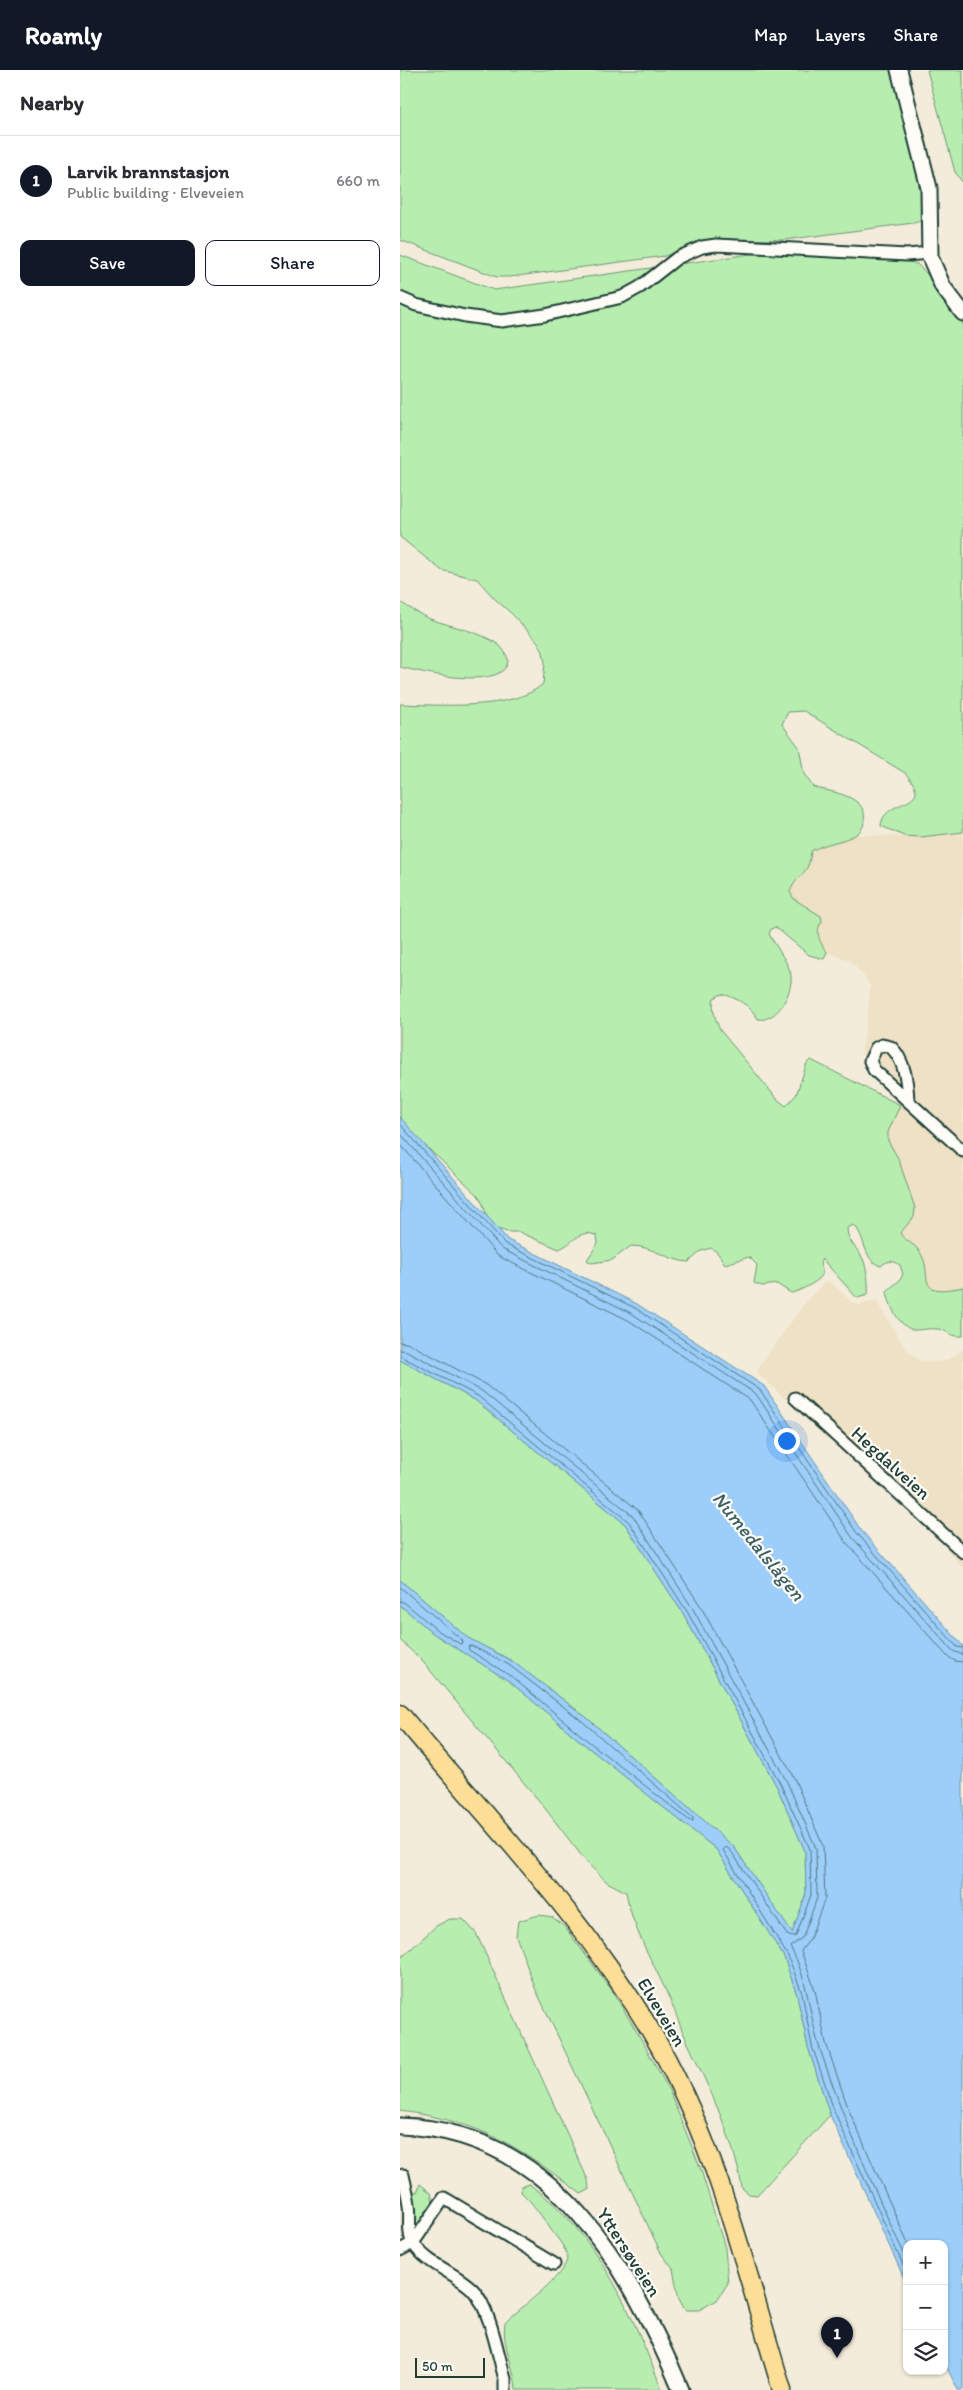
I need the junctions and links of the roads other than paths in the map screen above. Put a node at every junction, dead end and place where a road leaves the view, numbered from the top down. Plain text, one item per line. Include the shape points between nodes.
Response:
1 (899, 70) edge
2 (929, 253) junction
3 (400, 298) edge
4 (963, 313) edge
5 (908, 1100) junction
6 (963, 1151) edge
7 (795, 1398) dead end
8 (963, 1552) edge
9 (400, 1714) edge
10 (400, 2126) edge
11 (401, 2175) edge
12 (413, 2242) junction
13 (400, 2250) edge
14 (554, 2264) dead end
15 (505, 2390) edge
16 (681, 2390) edge
17 (782, 2390) edge

1 - 2 main road via 929,188
2 - 3 street via 907,256 716,245 702,247 677,258 622,297 545,315 502,321 416,305
2 - 4 main road via 943,287
5 - 5 street via 901,1058 891,1047 882,1045 876,1048 870,1061 874,1070
5 - 6 street
7 - 8 street, Hegdalveien
9 - 17 highway, Elveveien via 586,1935 615,1974 656,2041 679,2085 710,2160
10 - 16 main road, Yttersøveien via 421,2126 473,2139 524,2164 564,2197 593,2229 640,2303
11 - 12 street via 409,2204
12 - 13 street
12 - 14 street via 444,2198
12 - 15 street via 429,2260 472,2289 477,2296 486,2315 505,2379

